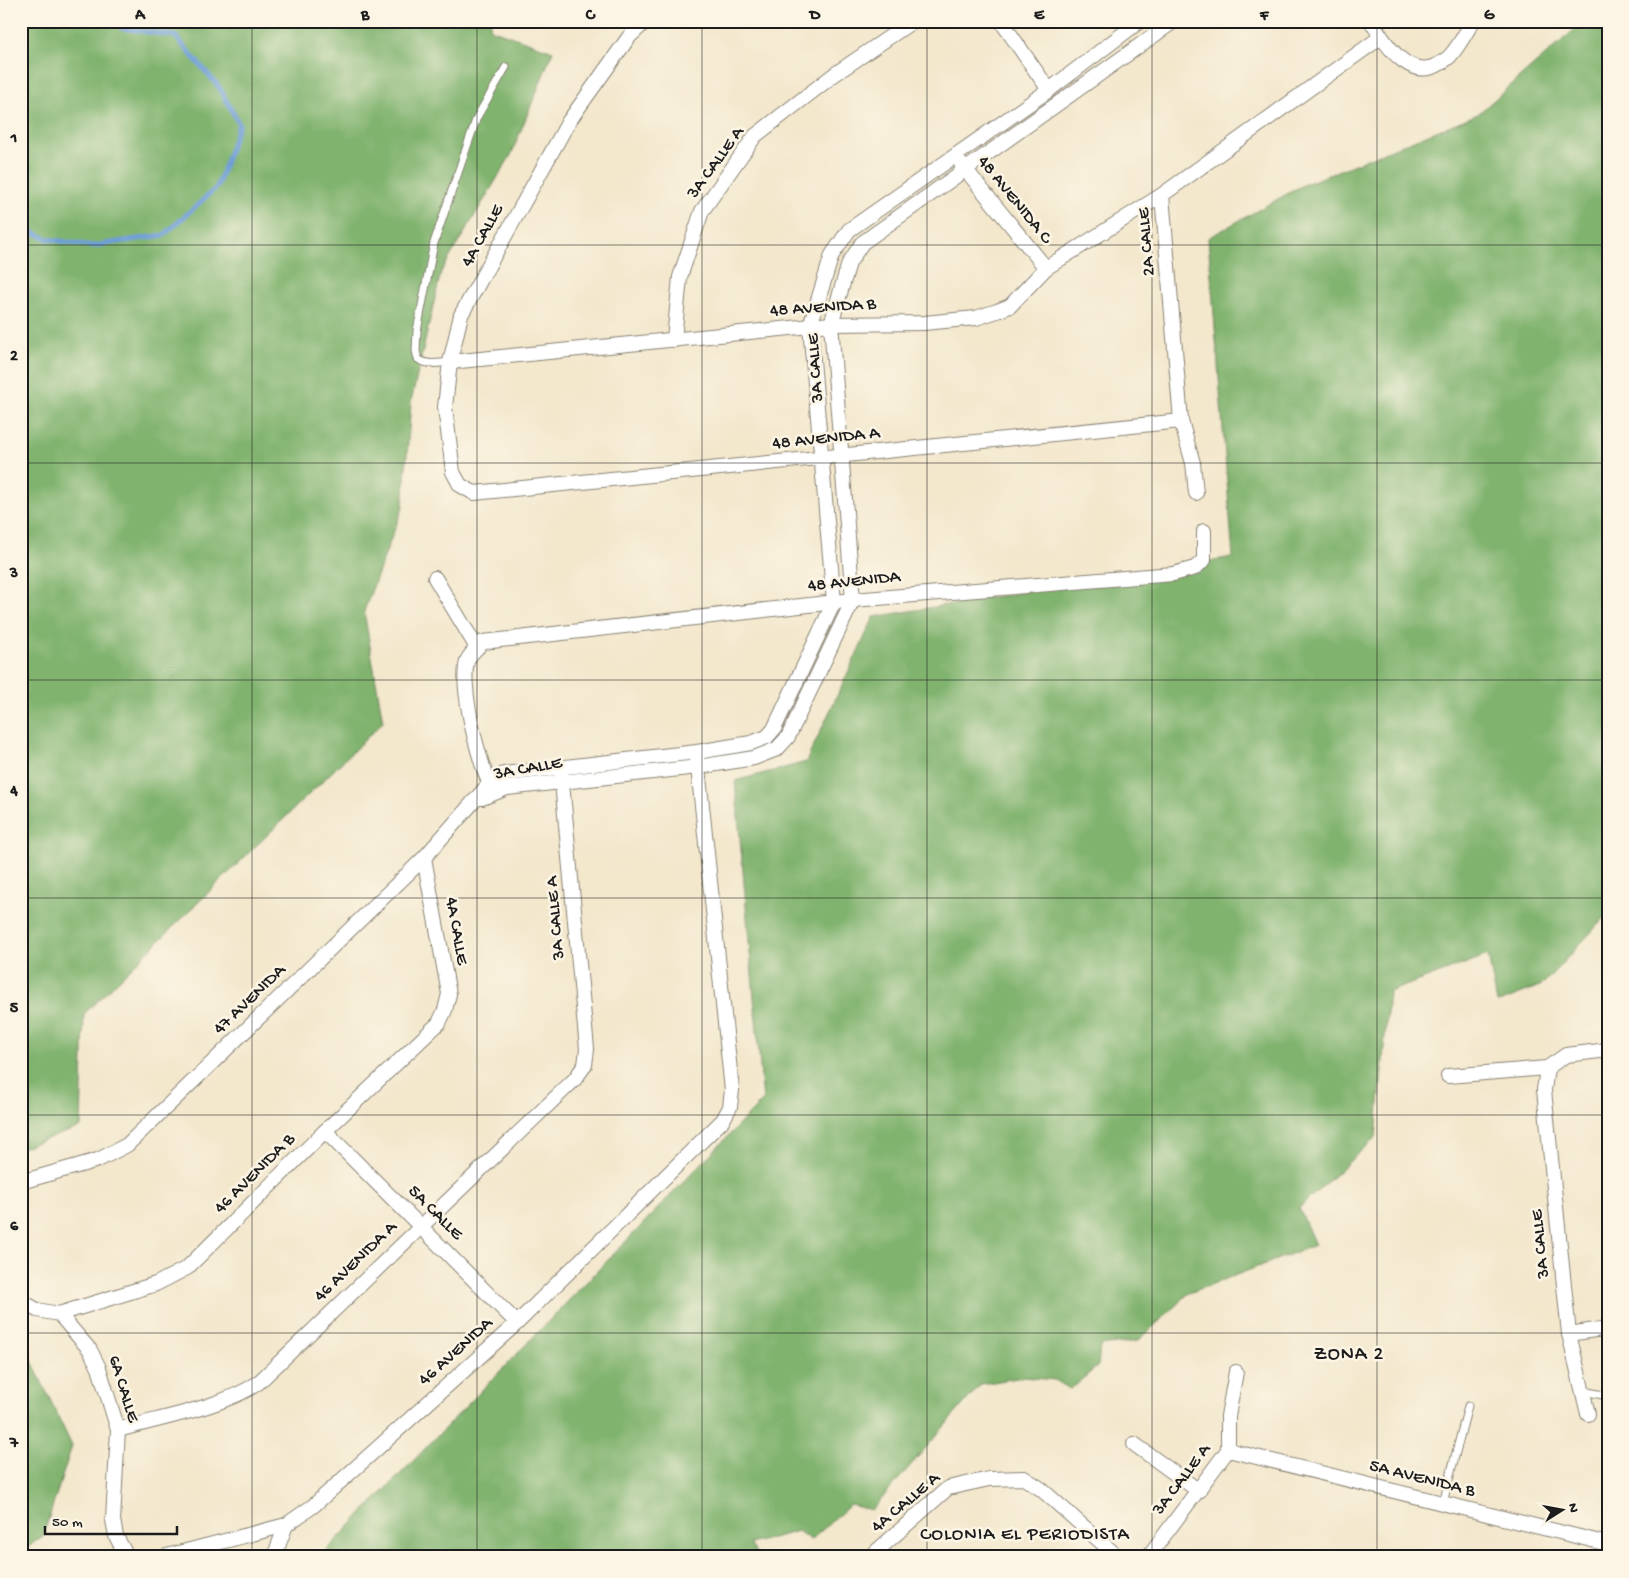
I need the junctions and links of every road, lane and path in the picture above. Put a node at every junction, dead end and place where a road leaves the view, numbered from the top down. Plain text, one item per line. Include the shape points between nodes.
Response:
1 (646, 21) edge
2 (913, 21) edge
3 (1001, 21) edge
4 (1140, 21) edge
5 (1174, 21) edge
6 (1371, 21) edge
7 (1473, 21) edge
8 (1381, 37) junction
9 (506, 67) dead end
10 (1049, 90) junction
11 (954, 155) junction
12 (966, 170) junction
13 (1162, 195) junction
14 (1046, 268) junction
15 (831, 324) junction
16 (810, 326) junction
17 (674, 340) junction
18 (450, 362) junction
19 (1181, 421) junction
20 (841, 456) junction
21 (823, 458) junction
22 (474, 493) joint
23 (1196, 493) dead end
24 (1204, 530) dead end
25 (435, 578) dead end
26 (853, 600) junction
27 (834, 602) junction
28 (477, 648) junction
29 (697, 752) junction
30 (560, 766) junction
31 (698, 767) junction
32 (562, 782) junction
33 (492, 788) junction
34 (477, 801) joint
35 (424, 858) junction
36 (445, 1010) joint
37 (1608, 1050) edge
38 (585, 1065) joint
39 (1546, 1068) junction
40 (1448, 1076) dead end
41 (325, 1131) junction
42 (21, 1182) edge
43 (420, 1225) junction
44 (21, 1301) edge
45 (59, 1314) junction
46 (517, 1323) junction
47 (1608, 1328) edge
48 (1569, 1334) junction
49 (1236, 1372) dead end
50 (1582, 1391) junction
51 (1608, 1396) edge
52 (1468, 1406) dead end
53 (1588, 1414) dead end
54 (118, 1430) junction
55 (1134, 1444) dead end
56 (1228, 1450) junction
57 (1198, 1491) junction
58 (1443, 1503) junction
59 (286, 1525) junction
60 (1608, 1544) edge
61 (126, 1556) edge
62 (163, 1557) edge
63 (274, 1557) edge
64 (870, 1557) edge
65 (1118, 1557) edge
66 (1148, 1557) edge

1 - 18 street, 4A CALLE via 629,37 569,121 460,315
2 - 17 street, 3A CALLE A via 835,74 755,136 702,211 680,277
3 - 10 street
4 - 10 street, 3A CALLE
5 - 12 street, 3A CALLE
6 - 8 street
7 - 8 street via 1450,56 1434,66 1421,69 1408,66
8 - 13 street, 2A CALLE
9 - 18 lane via 477,117 434,243 421,305 418,359 424,364
10 - 11 street, 3A CALLE
11 - 12 street, 48 AVENIDA C
11 - 16 street, 3A CALLE via 849,230 832,255
12 - 14 street, 48 AVENIDA C
12 - 15 street, 3A CALLE via 862,243 849,263
13 - 14 street, 48 AVENIDA B
13 - 19 street, 2A CALLE
14 - 15 street, 48 AVENIDA B via 1010,306 976,318 924,323
15 - 16 street, 48 AVENIDA B
15 - 20 street, 3A CALLE
16 - 17 street, 48 AVENIDA B
16 - 21 street, 3A CALLE
17 - 18 street, 48 AVENIDA B
18 - 22 street, 4A CALLE via 445,407 454,472 460,485
19 - 20 street, 48 AVENIDA A
19 - 23 street, 2A CALLE via 1193,463
20 - 21 street, 48 AVENIDA A
20 - 26 street, 3A CALLE
21 - 22 street, 48 AVENIDA A
21 - 27 street, 3A CALLE
24 - 26 street, 48 AVENIDA via 1204,560 1195,568 1173,574
25 - 28 street
26 - 27 street, 48 AVENIDA
26 - 31 street, 3A CALLE via 788,737 777,749 754,758
27 - 28 street, 48 AVENIDA via 492,640
27 - 29 street, 3A CALLE via 767,738
28 - 33 street via 467,660 466,691 476,743
29 - 30 street, 3A CALLE
29 - 31 street
30 - 32 street, 3A CALLE A
30 - 33 street, 3A CALLE via 504,774
31 - 32 street, 3A CALLE
31 - 46 street, 46 AVENIDA via 732,1090 730,1107 723,1120
32 - 33 street, 3A CALLE
32 - 38 street, 3A CALLE A via 587,1049
33 - 34 street, 3A CALLE
34 - 35 street, 47 AVENIDA
35 - 36 street, 4A CALLE via 449,994
35 - 42 street, 47 AVENIDA via 127,1145 98,1160
36 - 41 street, 46 AVENIDA B via 439,1023
37 - 39 street via 1566,1054
38 - 43 street, 46 AVENIDA A via 575,1079
39 - 40 street
39 - 48 street, 3A CALLE via 1544,1090
41 - 43 street, 5A CALLE
41 - 45 street, 46 AVENIDA B via 188,1268 156,1284
43 - 46 street, 5A CALLE
43 - 54 street, 46 AVENIDA A via 252,1387 226,1399
44 - 45 street via 37,1310
45 - 54 street, 6A CALLE via 90,1350 99,1368
46 - 59 street, 46 AVENIDA via 313,1506
47 - 48 street
48 - 50 street, 3A CALLE
49 - 56 street via 1228,1416
50 - 51 lane
50 - 53 street, 3A CALLE
52 - 58 lane
54 - 61 street, 6A CALLE via 113,1520 116,1536
55 - 57 street
56 - 57 street, 3A CALLE A
56 - 58 street, 5A AVENIDA B
57 - 66 street, 3A CALLE A
58 - 60 street, 5A AVENIDA B
59 - 62 street, 46 AVENIDA
59 - 63 street
64 - 65 street, 4A CALLE A via 948,1488 989,1478 1024,1478 1041,1489

